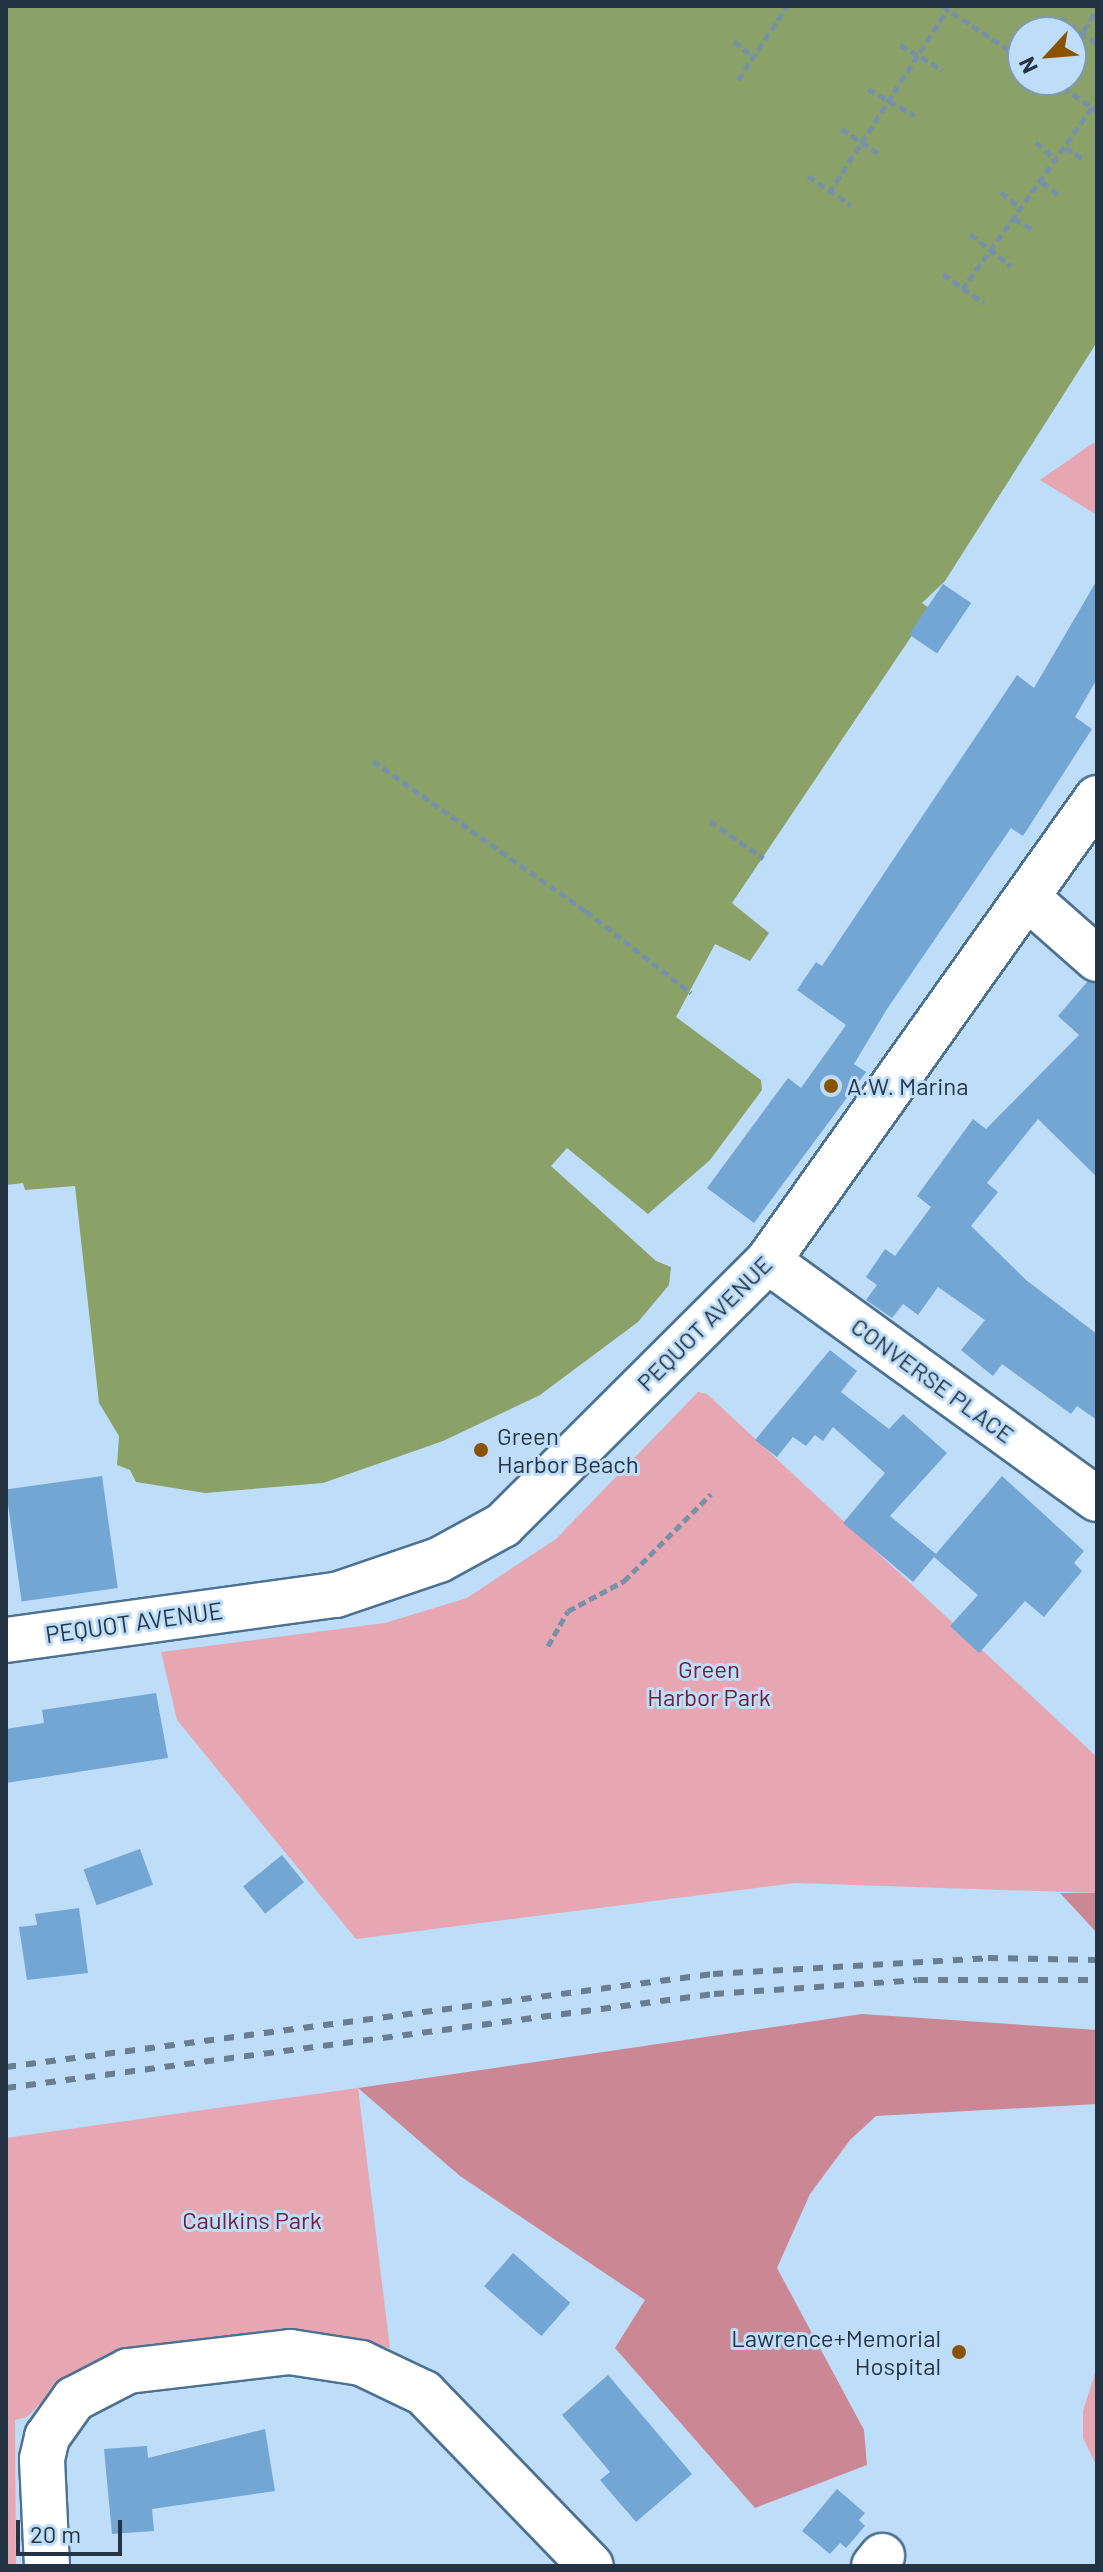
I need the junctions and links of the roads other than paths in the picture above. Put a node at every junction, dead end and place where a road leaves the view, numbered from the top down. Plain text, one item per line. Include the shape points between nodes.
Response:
1 (1097, 798) edge
2 (1029, 899) junction
3 (1097, 959) edge
4 (768, 1261) junction
5 (1097, 1499) edge
6 (6, 1640) edge
7 (47, 2566) edge
8 (591, 2566) edge

1 - 2 street, PEQUOT AVENUE
2 - 3 street
2 - 4 street, PEQUOT AVENUE
4 - 5 street, CONVERSE PLACE
4 - 6 street, PEQUOT AVENUE via 545,1488 464,1549 336,1595
7 - 8 street via 42,2459 47,2437 74,2399 128,2371 290,2352 361,2363 424,2393

